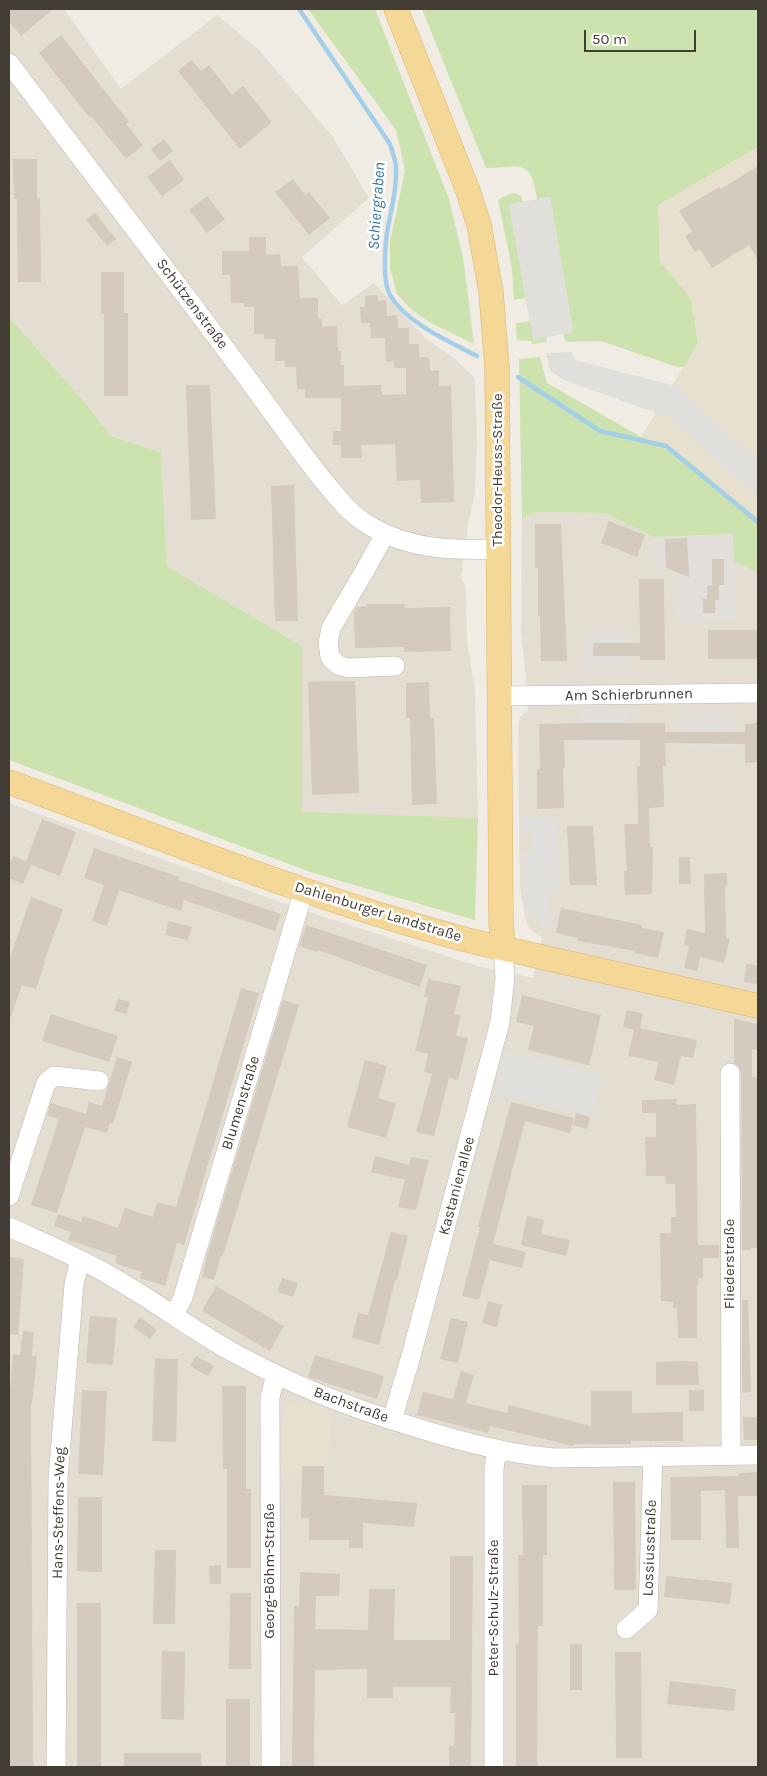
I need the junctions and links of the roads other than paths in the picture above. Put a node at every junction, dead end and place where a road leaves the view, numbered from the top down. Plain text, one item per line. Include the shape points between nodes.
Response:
1 (396, 9) edge
2 (9, 62) edge
3 (385, 534) junction
4 (498, 549) junction
5 (395, 666) dead end
6 (758, 693) edge
7 (499, 696) junction
8 (9, 782) edge
9 (304, 890) junction
10 (502, 948) junction
11 (758, 1006) edge
12 (730, 1072) dead end
13 (99, 1081) dead end
14 (9, 1196) edge
15 (9, 1227) edge
16 (80, 1260) junction
17 (174, 1316) junction
18 (276, 1375) junction
19 (392, 1420) junction
20 (497, 1449) junction
21 (731, 1455) junction
22 (758, 1455) edge
23 (653, 1456) junction
24 (626, 1629) dead end
25 (56, 1767) edge
26 (270, 1767) edge
27 (494, 1767) edge

1 - 4 main road, Theodor-Heuss-Straße via 468,191 486,259 497,368
2 - 3 street, Schützenstraße via 311,465 345,507
3 - 4 street, Schützenstraße via 434,548
3 - 5 street via 330,628 328,643 330,657 338,665 348,668
4 - 7 main road, Theodor-Heuss-Straße
6 - 7 street, Am Schierbrunnen
7 - 10 main road, Theodor-Heuss-Straße
8 - 9 main road, Dahlenburger Landstraße
9 - 10 main road, Dahlenburger Landstraße via 427,930
9 - 17 street, Blumenstraße via 183,1297
10 - 11 main road, Dahlenburger Landstraße
10 - 19 street, Kastanienallee via 505,978 500,1022
12 - 21 street, Fliederstraße
13 - 14 street via 54,1076 46,1083
15 - 16 street, Bachstraße
16 - 17 street, Bachstraße
16 - 25 street, Hans-Steffens-Weg via 74,1284 60,1452
17 - 18 street, Bachstraße
18 - 19 street, Bachstraße
18 - 26 street, Georg-Böhm-Straße via 270,1397
19 - 20 street, Bachstraße
20 - 23 street, Bachstraße via 555,1458
20 - 27 street, Peter-Schulz-Straße via 494,1478
21 - 22 street, Bachstraße
21 - 23 street, Bachstraße
23 - 24 street, Lossiusstraße via 648,1610

